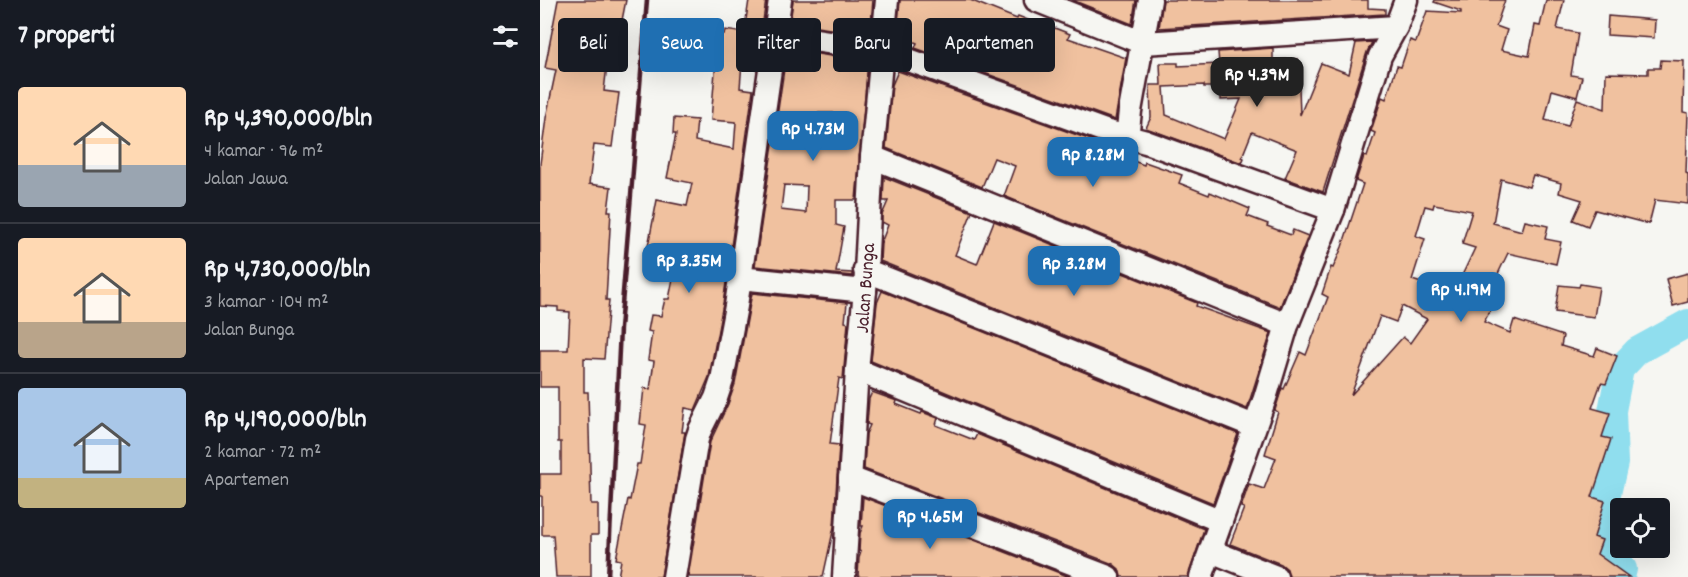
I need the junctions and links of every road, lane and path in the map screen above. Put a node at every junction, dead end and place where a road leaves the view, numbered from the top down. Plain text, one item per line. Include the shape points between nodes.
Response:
1 (780, 0) edge
2 (887, 0) edge
3 (1036, 0) edge
4 (1150, 0) edge
5 (1406, 0) edge
6 (777, 18) edge
7 (885, 18) edge
8 (1396, 27) junction
9 (1143, 43) junction
10 (912, 61) edge
11 (770, 72) edge
12 (879, 72) edge
13 (1127, 138) junction
14 (872, 157) junction
15 (1333, 210) junction
16 (740, 278) junction
17 (865, 281) junction
18 (1287, 325) junction
19 (857, 370) junction
20 (1254, 426) junction
21 (850, 478) junction
22 (1221, 521) junction
23 (1211, 551) junction
24 (674, 577) edge
25 (844, 577) edge
26 (1108, 577) edge
27 (1201, 577) edge
28 (1276, 577) edge

1 - 6 street
2 - 7 street, Jalan Bunga
3 - 9 street
4 - 9 street
5 - 8 street
8 - 9 street
8 - 15 street via 1380,56
9 - 13 street
10 - 13 street
11 - 16 street
12 - 14 street, Jalan Bunga
13 - 15 street
14 - 17 street, Jalan Bunga
14 - 18 street
15 - 18 street
16 - 17 street
16 - 24 street via 722,381 697,439
17 - 19 street, Jalan Bunga
17 - 20 street
18 - 20 street
19 - 21 street, Jalan Bunga
19 - 22 street
20 - 22 street
21 - 25 street, Jalan Bunga
21 - 26 street
22 - 23 street
23 - 27 street
23 - 28 street

